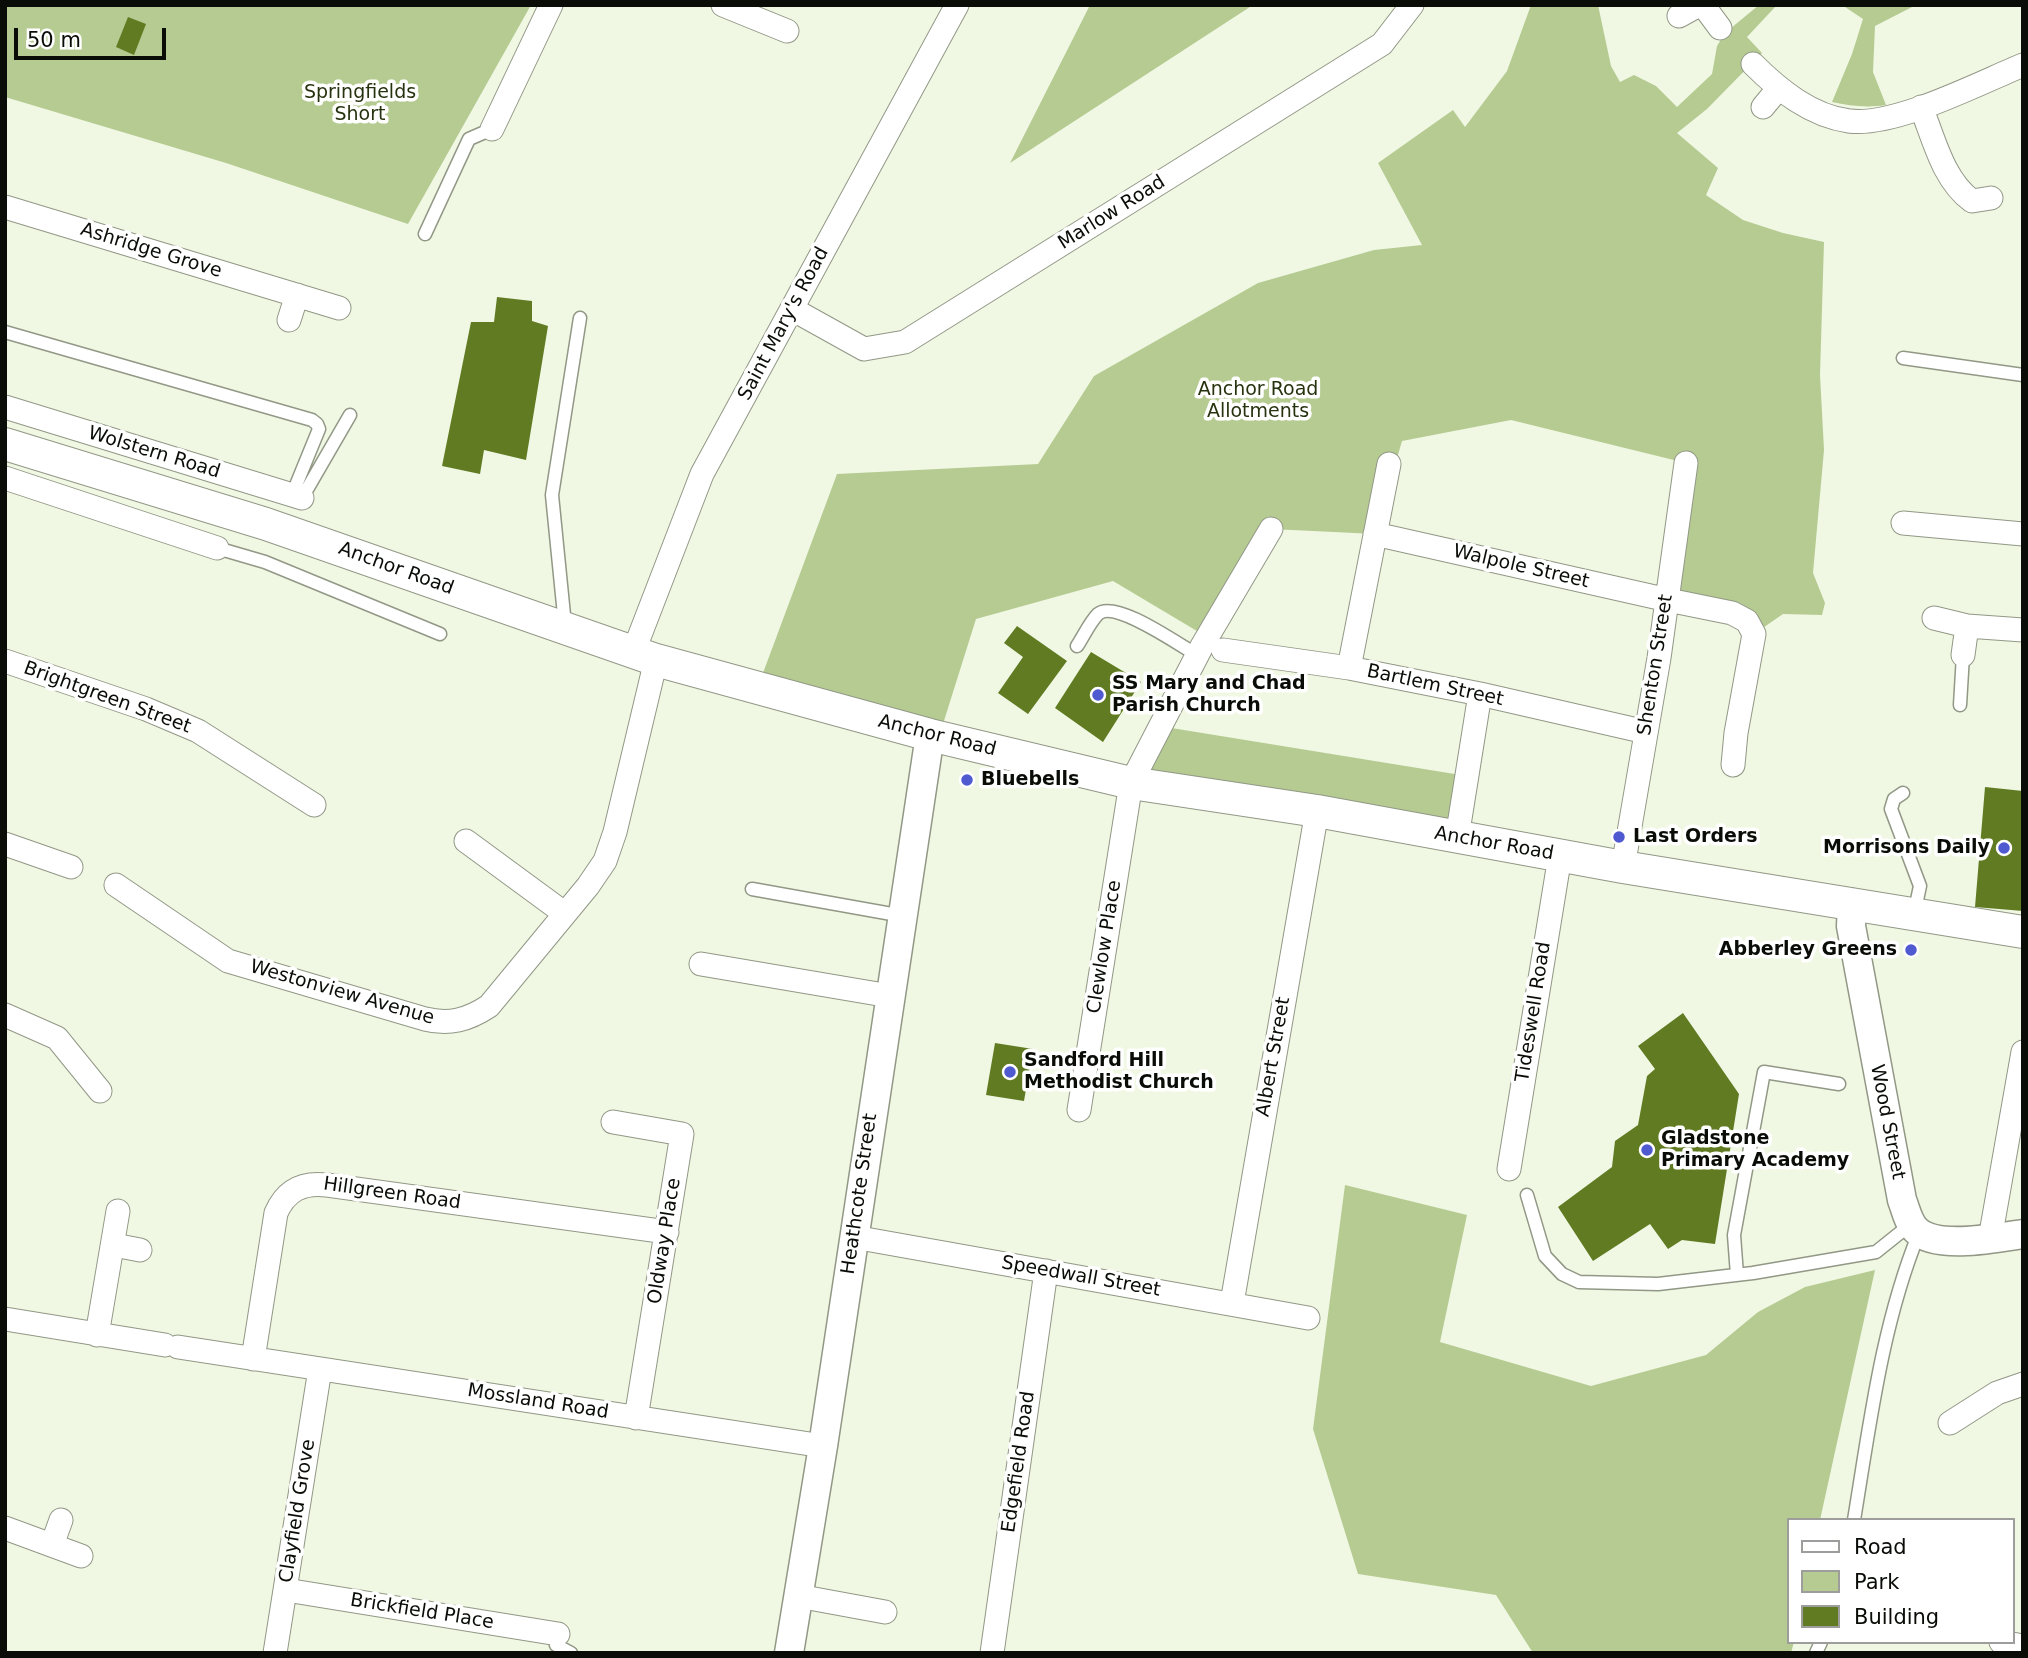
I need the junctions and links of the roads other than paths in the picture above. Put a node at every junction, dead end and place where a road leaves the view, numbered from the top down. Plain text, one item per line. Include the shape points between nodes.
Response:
1 (551, 5) edge
2 (723, 5) edge
3 (957, 5) edge
4 (1412, 5) edge
5 (1701, 5) edge
6 (1679, 16) dead end
7 (1720, 28) dead end
8 (788, 32) dead end
9 (1754, 64) dead end
10 (2023, 65) edge
11 (1778, 89) junction
12 (1763, 107) dead end
13 (1921, 107) junction
14 (491, 115) joint
15 (5, 206) edge
16 (1977, 206) dead end
17 (425, 234) dead end
18 (297, 295) junction
19 (339, 308) dead end
20 (792, 309) junction
21 (580, 318) dead end
22 (289, 320) dead end
23 (5, 332) edge
24 (1903, 358) dead end
25 (2023, 375) edge
26 (5, 407) edge
27 (351, 415) dead end
28 (5, 444) edge
29 (1686, 463) dead end
30 (1389, 464) dead end
31 (5, 478) edge
32 (297, 497) junction
33 (1903, 523) dead end
34 (1271, 529) dead end
35 (1375, 534) junction
36 (2023, 534) edge
37 (217, 548) joint
38 (1668, 600) junction
39 (1934, 618) dead end
40 (1967, 626) junction
41 (565, 629) junction
42 (2023, 630) edge
43 (440, 634) dead end
44 (1076, 646) dead end
45 (1223, 650) dead end
46 (1197, 655) junction
47 (1963, 655) joint
48 (645, 657) junction
49 (5, 661) edge
50 (1349, 668) junction
51 (1480, 694) junction
52 (1960, 705) dead end
53 (1646, 732) junction
54 (930, 735) junction
55 (1733, 765) dead end
56 (1130, 783) junction
57 (1903, 793) dead end
58 (314, 805) dead end
59 (1317, 811) junction
60 (1455, 837) junction
61 (466, 841) dead end
62 (5, 844) edge
63 (1560, 856) junction
64 (71, 867) dead end
65 (1623, 867) junction
66 (116, 886) dead end
67 (752, 889) dead end
68 (1852, 903) junction
69 (564, 913) junction
70 (1914, 915) junction
71 (903, 916) junction
72 (2023, 932) edge
73 (702, 964) dead end
74 (890, 996) junction
75 (5, 1016) edge
76 (2023, 1052) edge
77 (1839, 1084) dead end
78 (100, 1091) dead end
79 (1079, 1110) dead end
80 (613, 1122) dead end
81 (1509, 1169) dead end
82 (1527, 1195) dead end
83 (118, 1211) dead end
84 (1915, 1228) junction
85 (667, 1232) junction
86 (2023, 1234) edge
87 (854, 1237) junction
88 (1990, 1239) junction
89 (114, 1245) junction
90 (140, 1250) dead end
91 (1046, 1272) junction
92 (1737, 1275) junction
93 (1232, 1303) junction
94 (1308, 1318) dead end
95 (5, 1320) edge
96 (97, 1335) junction
97 (253, 1359) junction
98 (320, 1369) junction
99 (2023, 1384) edge
100 (636, 1418) junction
101 (1950, 1423) dead end
102 (823, 1446) junction
103 (1854, 1518) edge
104 (61, 1521) dead end
105 (5, 1528) edge
106 (52, 1545) junction
107 (81, 1556) dead end
108 (286, 1590) junction
109 (798, 1596) junction
110 (885, 1612) dead end
111 (560, 1640) edge
112 (275, 1653) edge
113 (789, 1653) edge
114 (992, 1653) edge

1 - 14 street
2 - 8 street
3 - 20 street, Saint Mary's Road
4 - 20 street, Marlow Road via 1382,44 905,342 864,349
5 - 6 street
5 - 7 street
9 - 11 street
10 - 13 street
11 - 12 street
11 - 13 street via 1850,121
13 - 16 street via 1949,176
14 - 17 lane via 469,139
15 - 18 street, Ashridge Grove
18 - 19 street, Ashridge Grove
18 - 22 street
20 - 48 street, Saint Mary's Road via 702,474
21 - 41 lane via 552,495
23 - 32 lane via 312,420 319,429
24 - 25 lane
26 - 32 street, Wolstern Road
27 - 32 lane
28 - 41 main road, Anchor Road via 266,524
29 - 38 street, Shenton Street
30 - 35 street
31 - 37 street
33 - 36 street
34 - 46 street, Clewlow Place via 1247,591
35 - 38 street, Walpole Street
35 - 50 street
37 - 43 lane via 265,562
38 - 53 street, Shenton Street
38 - 55 street, Walpole Street via 1732,613 1747,621 1754,634
39 - 40 street
40 - 42 street
40 - 47 street
41 - 48 main road, Anchor Road
44 - 46 lane via 1099,613 1111,609
45 - 50 street, Bartlem Street
46 - 56 street, Clewlow Place
47 - 52 lane
48 - 54 main road, Anchor Road
48 - 69 street, Westonview Avenue via 605,861
49 - 58 street, Brightgreen Street via 198,731
50 - 51 street, Bartlem Street
51 - 53 street, Bartlem Street
51 - 60 street
53 - 65 street, Shenton Street
54 - 56 main road, Anchor Road
54 - 71 street, Heathcote Street
56 - 59 main road, Anchor Road
56 - 79 street, Clewlow Place
57 - 70 lane via 1894,799 1891,809 1920,887
59 - 60 main road, Anchor Road
59 - 93 street, Albert Street
60 - 63 main road, Anchor Road
61 - 69 street
62 - 64 street
63 - 65 main road, Anchor Road
63 - 81 street, Tideswell Road
65 - 68 main road, Anchor Road
66 - 69 street, Westonview Avenue via 228,961 435,1022 469,1018 489,1006
67 - 71 lane
68 - 70 main road, Anchor Road
68 - 84 street, Wood Street via 1853,940 1902,1200
70 - 72 main road, Anchor Road
71 - 74 street, Heathcote Street
73 - 74 street
74 - 87 street, Heathcote Street
75 - 78 street via 57,1038
76 - 88 street
77 - 92 lane via 1763,1072 1734,1235
80 - 85 street, Oldway Place via 682,1134
82 - 92 lane via 1545,1256 1562,1274 1579,1282 1658,1284
83 - 89 street
84 - 88 street via 1951,1242
84 - 92 lane via 1876,1252
84 - 103 lane via 1874,1399
85 - 97 street, Hillgreen Road via 327,1185 301,1186 285,1197 276,1213
85 - 100 street, Oldway Place
86 - 88 street
87 - 91 street, Speedwall Street
87 - 102 street, Heathcote Street
89 - 90 street
89 - 96 street
91 - 93 street, Speedwall Street
91 - 114 street, Edgefield Road
93 - 94 street, Speedwall Street
95 - 96 street, Mossland Road
96 - 97 street, Mossland Road
97 - 98 street, Mossland Road
98 - 100 street, Mossland Road
98 - 108 street, Clayfield Grove
99 - 101 street via 1997,1393
100 - 102 street, Mossland Road
102 - 109 street, Heathcote Street
104 - 106 street
105 - 106 street
106 - 107 street
108 - 111 street, Brickfield Place
108 - 112 street, Clayfield Grove
109 - 110 street
109 - 113 street, Heathcote Street

